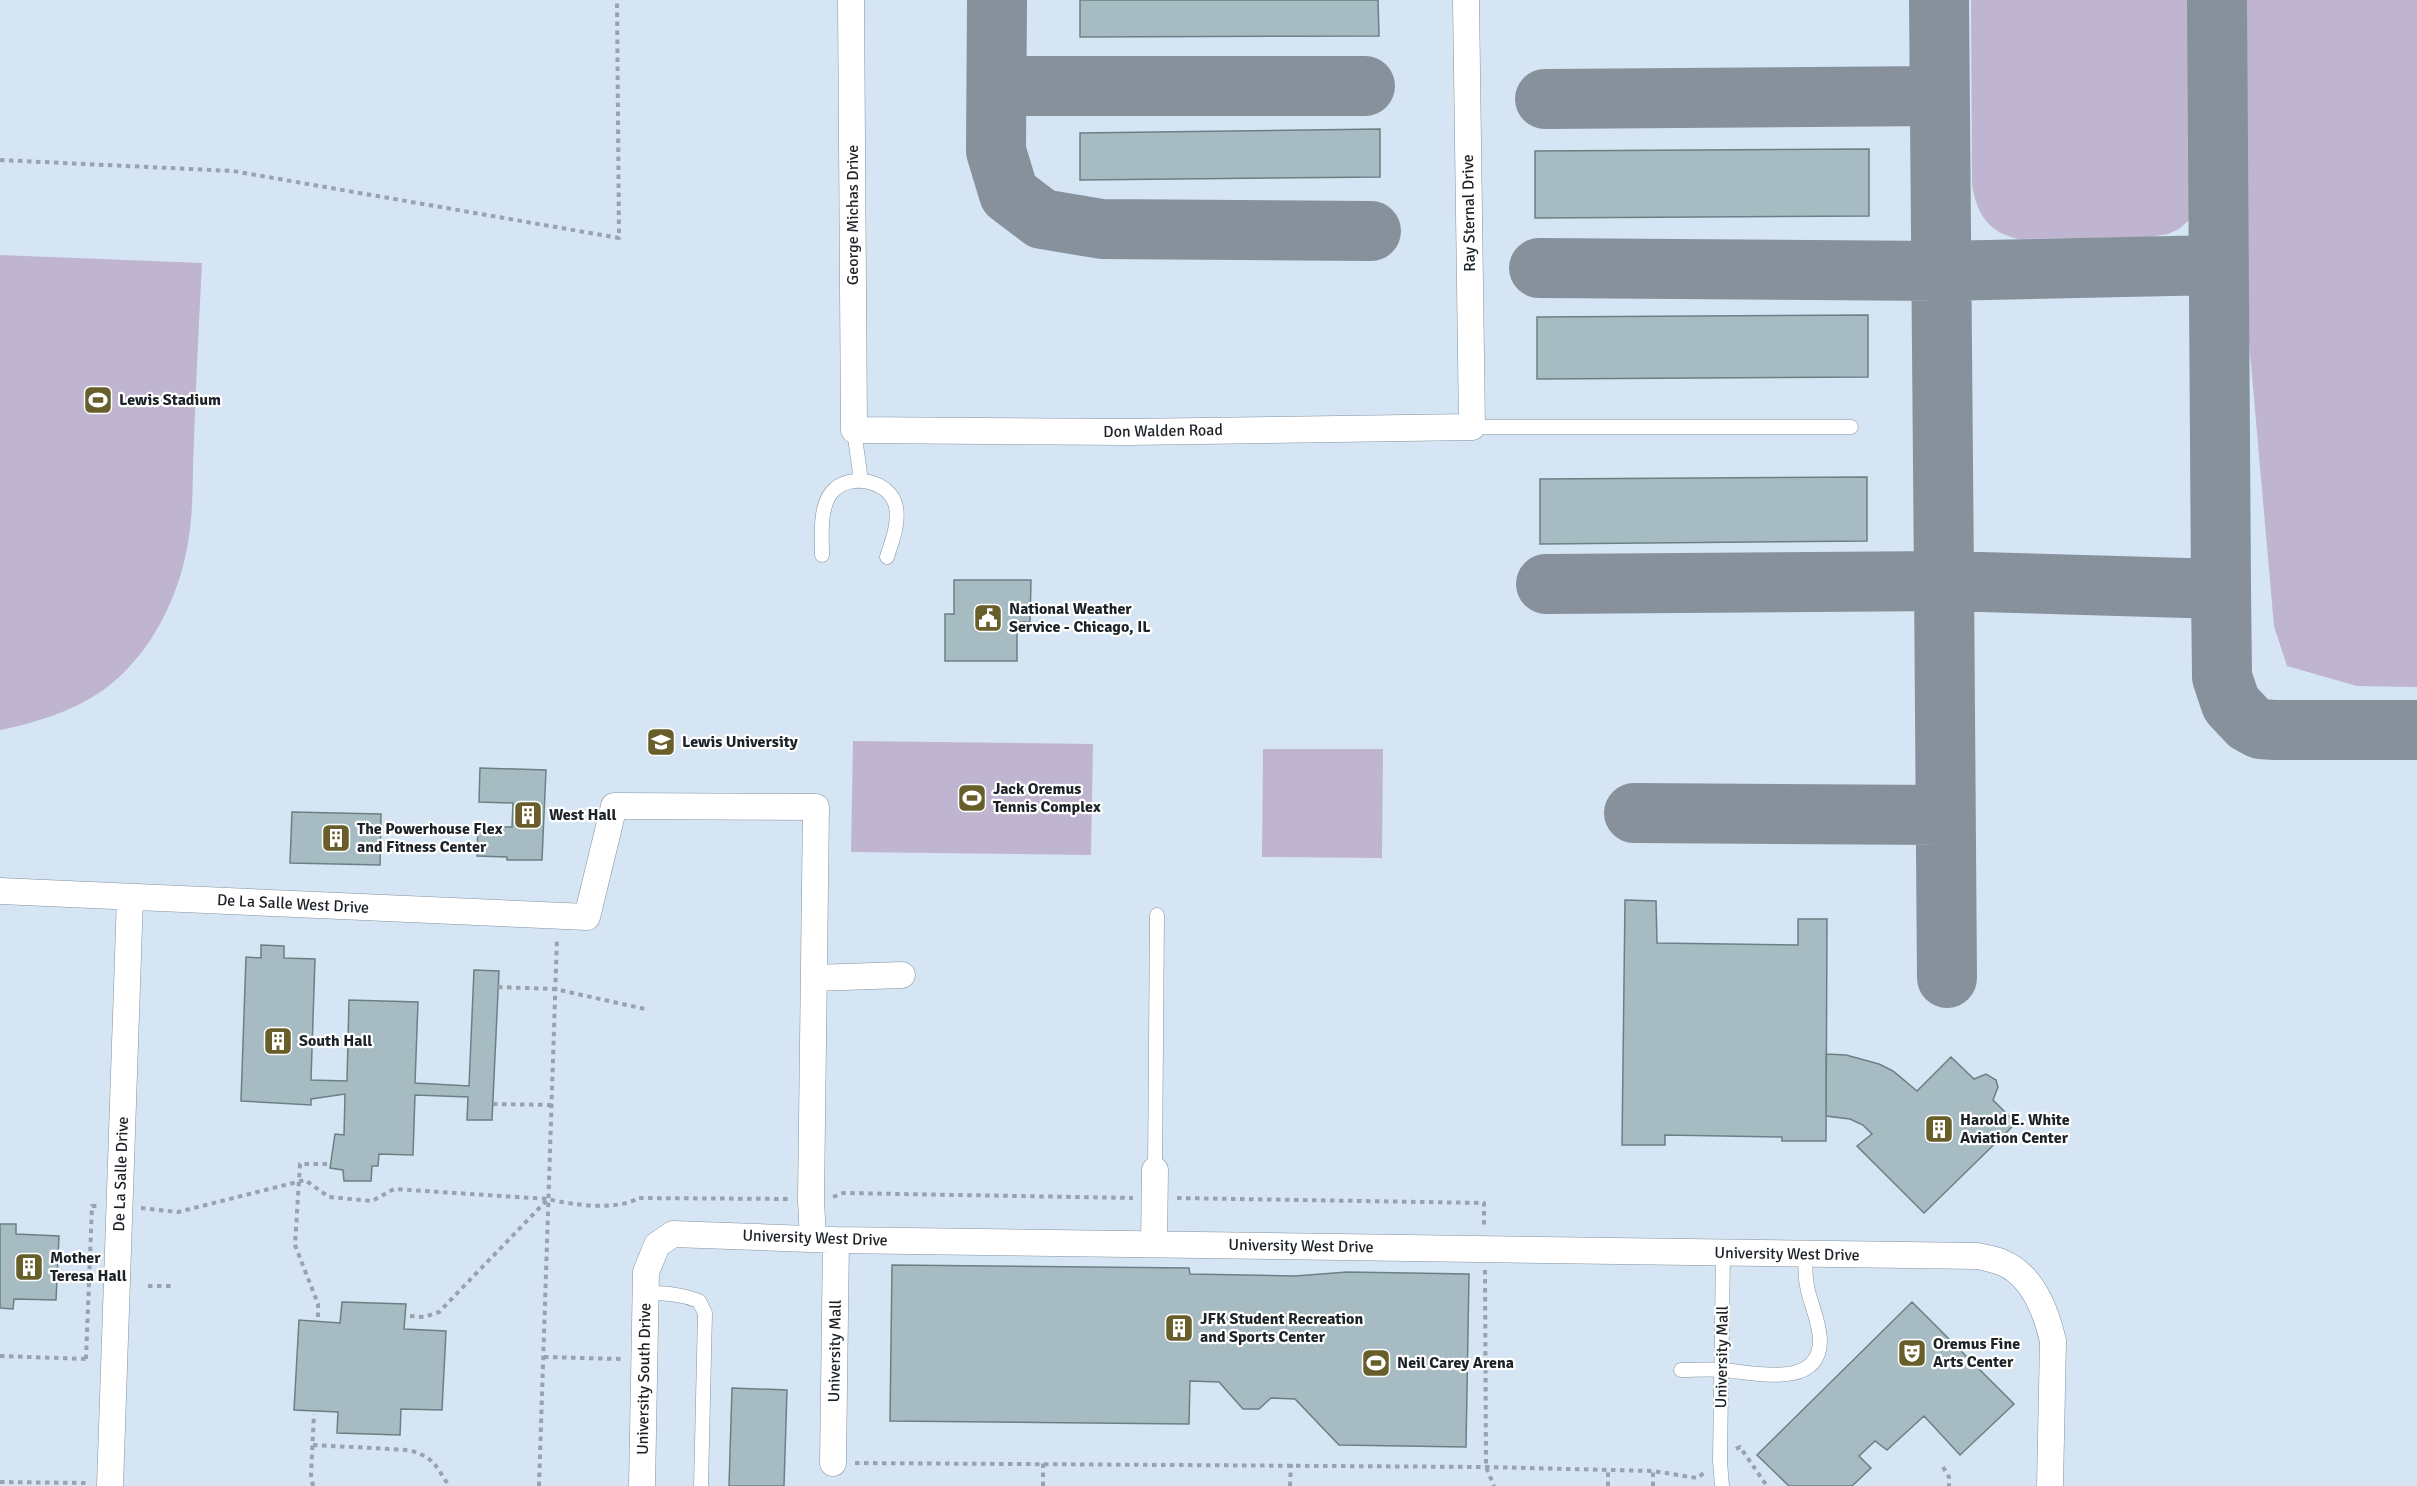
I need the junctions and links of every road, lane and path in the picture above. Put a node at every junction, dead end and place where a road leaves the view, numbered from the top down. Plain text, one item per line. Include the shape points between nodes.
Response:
1 (617, 0) edge
2 (851, 0) edge
3 (1466, 0) edge
4 (0, 160) edge
5 (1472, 427) junction
6 (1851, 427) dead end
7 (854, 430) junction
8 (861, 481) junction
9 (822, 555) dead end
10 (887, 557) dead end
11 (0, 891) edge
12 (130, 897) junction
13 (1157, 915) dead end
14 (558, 916) junction
15 (587, 917) joint
16 (902, 975) dead end
17 (814, 978) junction
18 (498, 987) dead end
19 (555, 989) junction
20 (645, 1009) dead end
21 (493, 1104) dead end
22 (552, 1105) junction
23 (330, 1164) dead end
24 (1155, 1170) joint
25 (299, 1182) junction
26 (843, 1193) dead end
27 (548, 1199) junction
28 (811, 1200) junction
29 (1484, 1203) dead end
30 (120, 1206) junction
31 (825, 1239) junction
32 (1154, 1244) junction
33 (1484, 1249) junction
34 (1723, 1253) junction
35 (1806, 1254) junction
36 (646, 1283) junction
37 (148, 1286) dead end
38 (171, 1286) dead end
39 (410, 1316) dead end
40 (318, 1317) dead end
41 (0, 1356) edge
42 (544, 1357) junction
43 (87, 1359) junction
44 (115, 1359) junction
45 (644, 1360) junction
46 (1681, 1370) dead end
47 (1721, 1370) junction
48 (314, 1414) dead end
49 (313, 1445) junction
50 (1720, 1461) junction
51 (833, 1463) joint
52 (1043, 1463) junction
53 (1291, 1464) junction
54 (1486, 1467) junction
55 (1943, 1467) dead end
56 (1608, 1470) junction
57 (1653, 1471) junction
58 (1697, 1478) junction
59 (0, 1482) edge
60 (110, 1485) edge
61 (313, 1486) edge
62 (449, 1486) edge
63 (539, 1486) edge
64 (642, 1486) edge
65 (701, 1486) edge
66 (1043, 1486) edge
67 (1290, 1486) edge
68 (1494, 1486) edge
69 (1608, 1486) edge
70 (1653, 1486) edge
71 (1697, 1486) edge
72 (1722, 1486) edge
73 (1767, 1486) edge
74 (1949, 1486) edge
75 (2050, 1486) edge

1 - 4 path via 619,238 233,171
2 - 7 street, George Michas Drive
3 - 5 street, Ray Sternal Drive
5 - 6 lane
5 - 7 street, Don Walden Road via 1129,432
7 - 8 lane
8 - 9 lane via 840,486 831,493 825,506
8 - 10 lane via 882,488 896,505 896,527
11 - 12 street, De La Salle West Drive
12 - 14 street, De La Salle West Drive
12 - 30 street, De La Salle Drive
13 - 24 lane
14 - 15 street, De La Salle West Drive
14 - 19 path
15 - 17 street, University Mall via 614,806 816,807
16 - 17 street
17 - 28 street, University Mall
18 - 19 path
19 - 20 path
19 - 22 path
21 - 22 path
22 - 27 path
23 - 25 path via 300,1164
24 - 32 street
25 - 27 path via 305,1180 328,1197 372,1201 394,1189
25 - 30 path via 178,1212
25 - 40 path via 295,1245 318,1304
26 - 28 path
27 - 28 path via 568,1204 627,1204 638,1198
27 - 39 path via 439,1312
27 - 42 path
28 - 31 street, University Mall
29 - 33 path
30 - 43 path via 92,1206
30 - 44 street, De La Salle Drive
31 - 32 street, University West Drive
31 - 36 street, University West Drive via 673,1234 657,1245
31 - 51 street, University Mall
32 - 33 street, University West Drive
33 - 34 street, University West Drive
33 - 54 path
34 - 35 street, University West Drive
34 - 47 lane, University Mall
35 - 47 lane via 1807,1288 1820,1341 1818,1354 1793,1374
35 - 75 street, University West Drive via 1978,1256 2003,1262 2027,1280 2048,1319 2053,1341
36 - 45 street, University South Drive
36 - 65 lane via 699,1301 705,1313
37 - 38 path
41 - 43 path
42 - 45 path
42 - 63 path
43 - 44 path
44 - 60 street, De La Salle Drive
45 - 64 street, University South Drive
46 - 47 lane
47 - 50 lane, University Mall
48 - 49 path
49 - 61 path
49 - 62 path via 425,1454
50 - 58 path
50 - 72 lane, University Mall
50 - 73 path via 1740,1447
51 - 52 path
52 - 53 path
52 - 66 path
53 - 54 path
53 - 67 path
54 - 56 path
54 - 68 path
55 - 74 path
56 - 57 path
56 - 69 path
57 - 58 path
57 - 70 path
58 - 71 path
59 - 60 path

